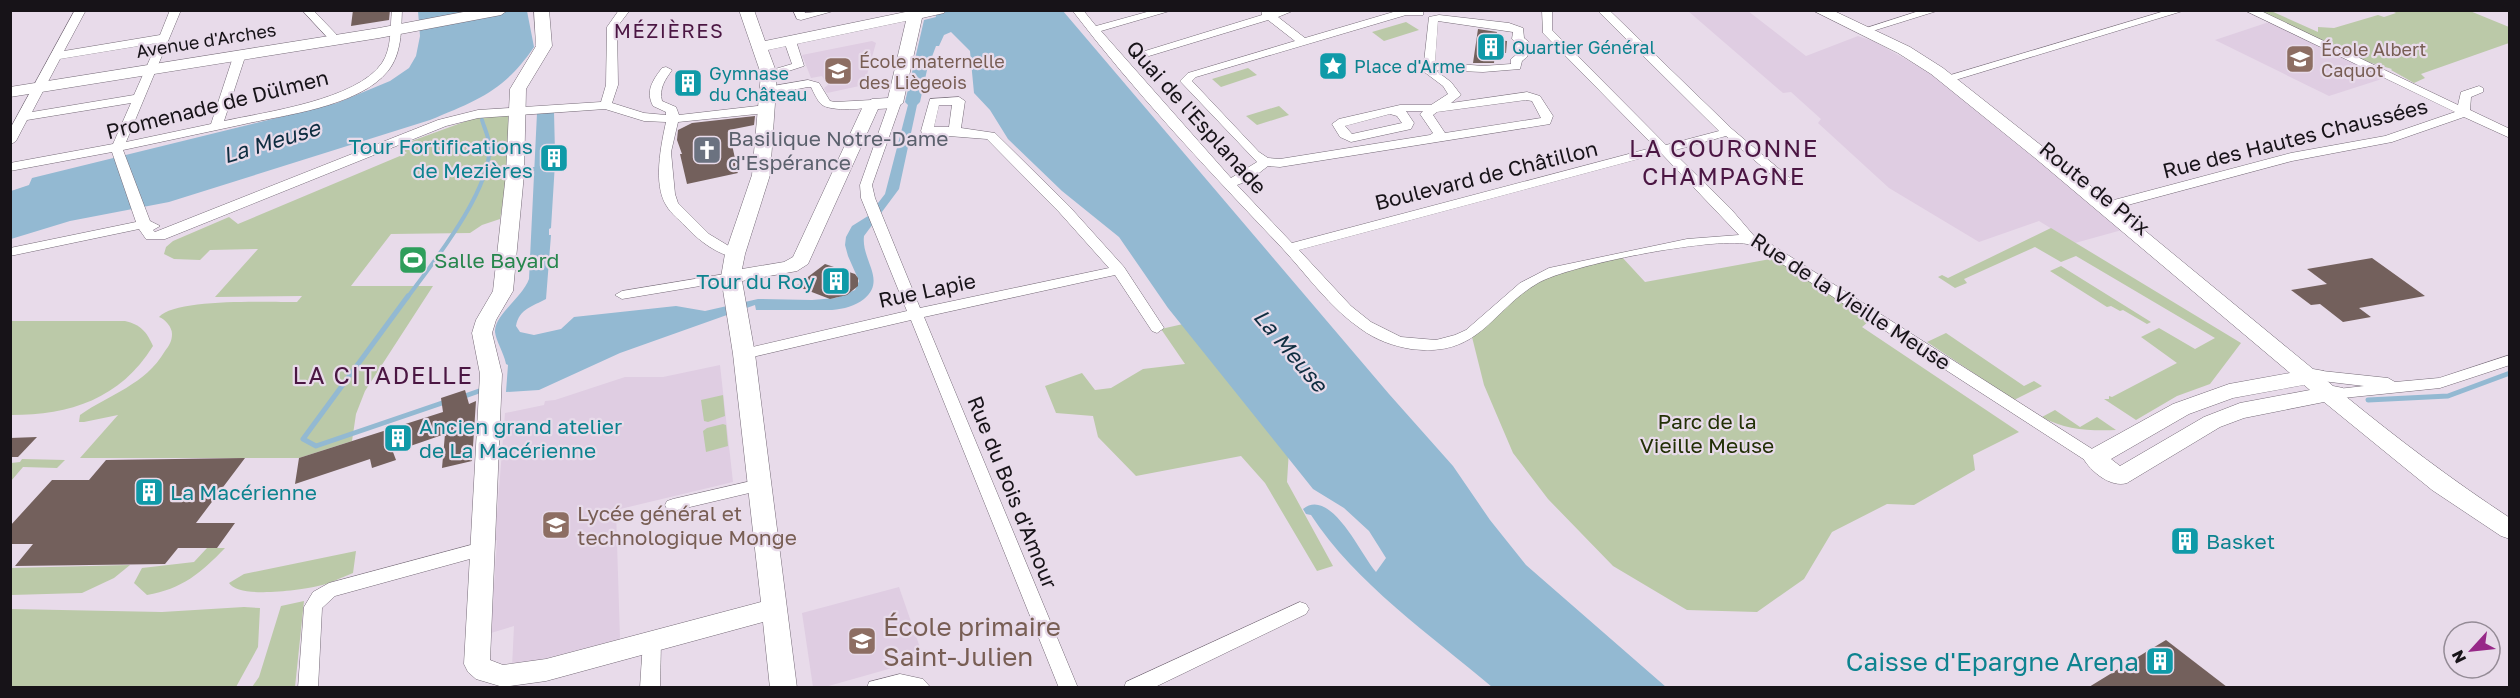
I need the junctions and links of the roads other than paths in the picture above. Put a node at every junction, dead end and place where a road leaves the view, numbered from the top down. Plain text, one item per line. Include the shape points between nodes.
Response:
1 (81, 10) edge
2 (176, 10) edge
3 (307, 10) edge
4 (481, 10) edge
5 (501, 10) edge
6 (541, 10) edge
7 (624, 10) edge
8 (746, 10) edge
9 (798, 10) edge
10 (832, 10) edge
11 (1077, 10) edge
12 (1167, 10) edge
13 (1290, 10) edge
14 (1463, 10) edge
15 (1547, 10) edge
16 (1602, 10) edge
17 (1819, 10) edge
18 (1828, 10) edge
19 (1935, 10) edge
20 (2181, 10) edge
21 (2249, 10) edge
22 (935, 12) edge
23 (1419, 12) edge
24 (1267, 13) edge
25 (912, 14) edge
26 (1437, 16) edge
27 (1467, 22) junction
28 (401, 24) edge
29 (1094, 30) junction
30 (1866, 30) junction
31 (332, 36) junction
32 (164, 38) junction
33 (790, 41) junction
34 (1302, 41) junction
35 (760, 47) junction
36 (1149, 53) dead end
37 (240, 54) junction
38 (56, 56) junction
39 (1430, 65) junction
40 (152, 67) junction
41 (666, 70) dead end
42 (769, 74) junction
43 (1952, 78) junction
44 (40, 85) junction
45 (10, 87) edge
46 (2479, 90) dead end
47 (10, 92) edge
48 (139, 98) junction
49 (766, 100) junction
50 (895, 103) junction
51 (872, 104) junction
52 (606, 105) junction
53 (519, 109) junction
54 (1433, 109) junction
55 (1393, 111) junction
56 (2464, 113) junction
57 (24, 117) junction
58 (674, 120) junction
59 (216, 127) junction
60 (954, 130) junction
61 (1728, 132) junction
62 (2510, 134) edge
63 (1434, 138) junction
64 (10, 141) edge
65 (1664, 150) junction
66 (118, 152) junction
67 (1265, 162) junction
68 (10, 167) edge
69 (1785, 179) dead end
70 (1229, 184) junction
71 (2109, 206) junction
72 (155, 228) junction
73 (1750, 240) junction
74 (1289, 248) junction
75 (10, 252) edge
76 (735, 254) junction
77 (1119, 270) junction
78 (732, 283) junction
79 (622, 295) dead end
80 (915, 314) junction
81 (1157, 328) dead end
82 (742, 343) junction
83 (2510, 360) edge
84 (2325, 385) junction
85 (2418, 386) junction
86 (2094, 458) junction
87 (760, 484) junction
88 (673, 506) dead end
89 (2510, 518) edge
90 (2510, 530) edge
91 (482, 549) junction
92 (775, 609) junction
93 (1300, 609) dead end
94 (652, 641) junction
95 (308, 687) edge
96 (650, 687) edge
97 (784, 687) edge
98 (876, 687) edge
99 (922, 687) edge
100 (1069, 687) edge
101 (1133, 687) edge

1 - 38 street
2 - 32 street
3 - 31 street
4 - 28 main road
5 - 28 main road
6 - 53 main road via 544,46 518,89
7 - 52 street via 612,27 612,86
8 - 35 main road
9 - 10 street via 801,17
11 - 29 street, Quai de l'Esplanade
12 - 29 street
13 - 24 street
14 - 27 street
15 - 65 street, Rue de la Vieille Meuse via 1547,31
16 - 61 street
17 - 30 main road, Route de Prix
18 - 30 main road, Route de Prix
19 - 30 street
20 - 43 street
21 - 56 street
22 - 25 main road
23 - 26 street via 1423,18
23 - 34 street via 1406,12
24 - 34 street
24 - 36 street via 1256,23
25 - 33 main road
25 - 50 main road via 910,43
26 - 27 street
26 - 39 street
27 - 39 street via 1519,30 1518,39 1523,42 1516,67
28 - 31 main road, Avenue d'Arches
28 - 37 main road, Avenue d'Arches
28 - 59 street, Promenade de Dülmen via 391,59 373,78 357,87 312,104
29 - 70 street, Quai de l'Esplanade
30 - 43 main road, Route de Prix
31 - 40 main road, Avenue d'Arches
32 - 38 street
32 - 40 street
33 - 35 main road
33 - 42 street via 798,66
34 - 67 street via 1186,78
35 - 42 main road
37 - 40 main road, Avenue d'Arches
37 - 59 street
38 - 44 street
39 - 54 street via 1429,71 1455,95
40 - 44 main road, Avenue d'Arches
40 - 48 street
41 - 58 street via 654,95 657,103 672,110
42 - 49 main road
43 - 71 main road, Route de Prix
44 - 45 main road, Avenue d'Arches
44 - 47 main road, Avenue d'Arches
44 - 57 street
46 - 56 street via 2465,95
48 - 57 street
48 - 66 street
49 - 51 street via 808,83 815,86 826,104
49 - 58 street
49 - 76 main road via 761,175
50 - 51 main road
50 - 80 street, Rue du Bois d'Amour via 866,185
51 - 78 main road via 801,260 790,267
52 - 53 street
52 - 58 street via 622,114
53 - 72 street via 442,123 189,225
53 - 91 main road via 503,291 482,333 491,374
54 - 55 street via 1423,106
54 - 63 street via 1426,114 1439,133
54 - 63 street via 1527,96 1536,99 1547,116 1546,121
55 - 55 street via 1343,122 1338,124 1351,138 1407,126 1401,113
56 - 62 street
56 - 71 street, Rue des Hautes Chaussées via 2388,139 2291,157
57 - 64 street
58 - 76 street via 665,152 668,194 674,208 704,237
59 - 66 street, Promenade de Dülmen
60 - 60 street via 959,102 934,102 927,131
60 - 77 street via 991,136
61 - 65 street, Boulevard de Châtillon
61 - 69 street
63 - 67 street via 1280,163
65 - 73 street, Rue de la Vieille Meuse
65 - 74 street, Boulevard de Châtillon
66 - 68 street, Promenade de Dülmen
66 - 72 street
67 - 70 street
70 - 74 street, Quai de l'Esplanade
71 - 84 main road, Route de Prix
72 - 75 street
73 - 74 street, Quai de l'Esplanade via 1696,241 1547,273 1523,288 1471,333 1458,340 1424,345 1401,343 1364,325
73 - 86 street, Rue de la Vieille Meuse
76 - 78 main road
77 - 80 street, Rue Lapie
77 - 81 street
78 - 79 street
78 - 82 main road
80 - 82 street, Rue Lapie
80 - 100 street, Rue du Bois d'Amour
82 - 87 main road
83 - 85 street
84 - 85 street
84 - 85 street
84 - 86 main road via 2219,394 2181,409
84 - 86 main road, Rue de la Vieille Meuse via 2212,422 2119,477
84 - 89 main road, Route de Prix via 2439,471
84 - 90 main road, Route de Prix via 2440,484
87 - 88 street
87 - 92 main road
91 - 94 main road via 477,664 485,671 503,676 546,670
91 - 95 street via 329,590 319,597 313,607
92 - 94 main road
92 - 97 main road
93 - 101 street
94 - 96 street
98 - 99 street via 902,681

